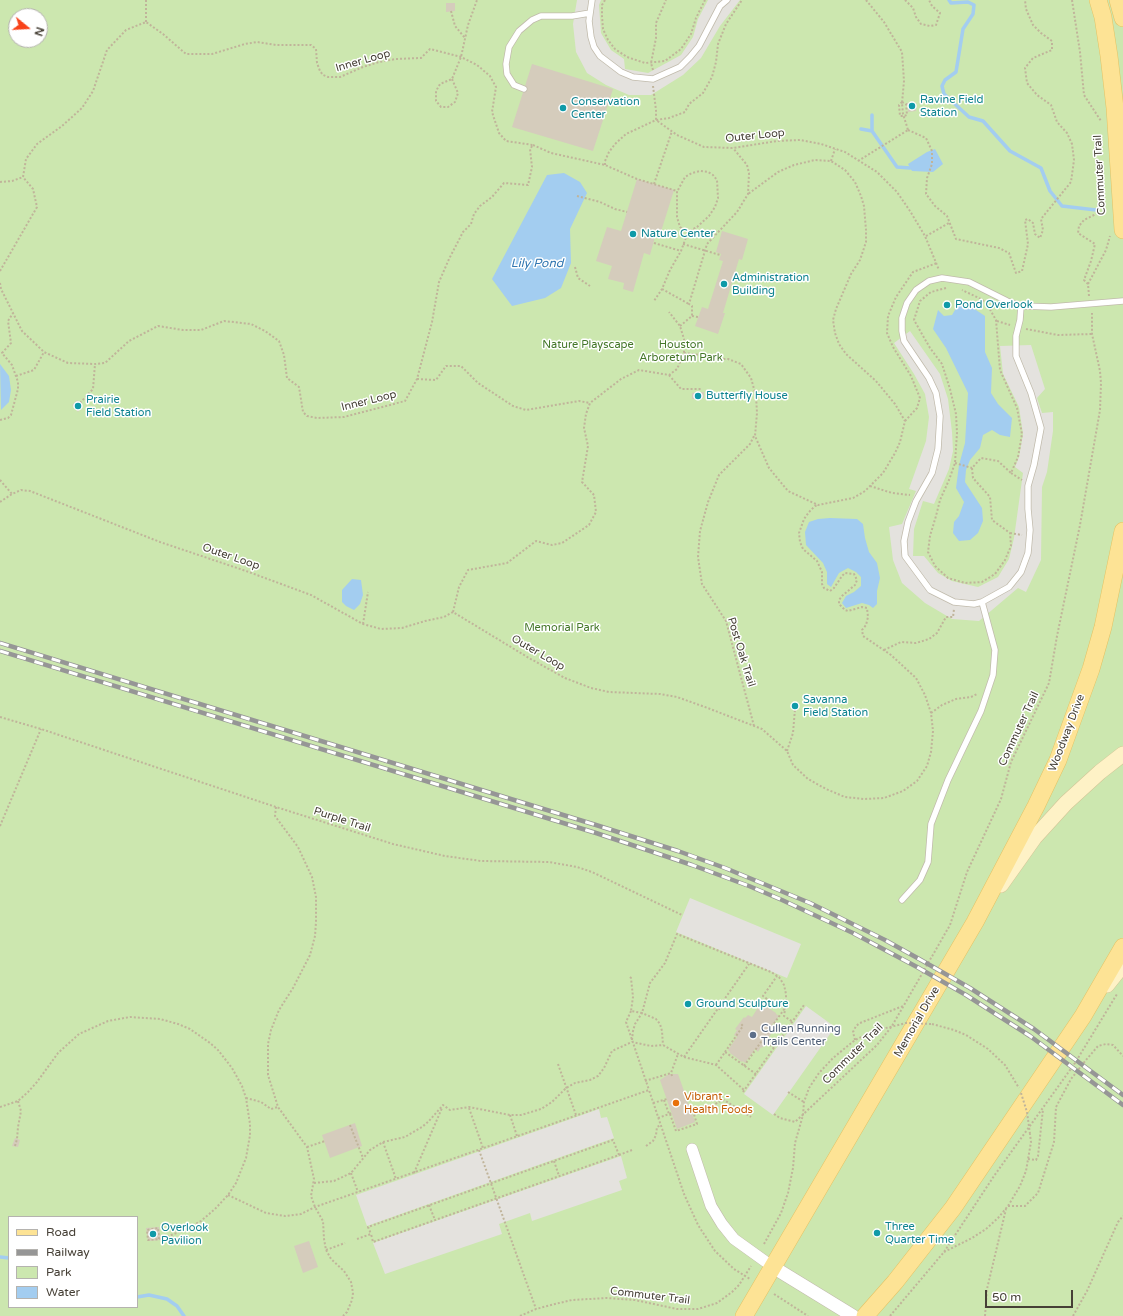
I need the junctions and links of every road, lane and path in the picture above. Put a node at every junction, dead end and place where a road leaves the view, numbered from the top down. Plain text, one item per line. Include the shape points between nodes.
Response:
1 (146, 0) edge
2 (477, 0) edge
3 (592, 0) edge
4 (605, 0) edge
5 (666, 0) edge
6 (705, 0) edge
7 (727, 0) edge
8 (742, 0) edge
9 (866, 0) edge
10 (905, 0) edge
11 (929, 0) edge
12 (1025, 0) edge
13 (1072, 0) edge
14 (1098, 0) edge
15 (1118, 0) edge
16 (451, 12) dead end
17 (590, 13) junction
18 (1123, 18) edge
19 (146, 22) junction
20 (465, 38) junction
21 (461, 57) junction
22 (651, 63) junction
23 (452, 79) junction
24 (653, 80) junction
25 (524, 89) dead end
26 (899, 105) joint
27 (656, 120) junction
28 (1102, 124) dead end
29 (908, 130) junction
30 (672, 131) junction
31 (533, 145) junction
32 (733, 148) junction
33 (835, 149) junction
34 (831, 161) junction
35 (858, 161) junction
36 (605, 165) junction
37 (23, 177) junction
38 (0, 182) edge
39 (654, 184) junction
40 (677, 190) junction
41 (748, 194) junction
42 (577, 196) dead end
43 (627, 212) dead end
44 (1096, 214) dead end
45 (949, 223) junction
46 (688, 232) junction
47 (1117, 233) edge
48 (925, 236) junction
49 (654, 243) dead end
50 (684, 244) junction
51 (681, 251) junction
52 (705, 251) junction
53 (720, 255) dead end
54 (575, 267) dead end
55 (0, 269) edge
56 (942, 278) junction
57 (0, 282) edge
58 (1088, 284) junction
59 (590, 286) dead end
60 (946, 288) junction
61 (953, 288) dead end
62 (662, 289) junction
63 (959, 289) dead end
64 (654, 301) dead end
65 (1123, 301) edge
66 (1090, 303) junction
67 (689, 304) junction
68 (1021, 306) junction
69 (669, 312) dead end
70 (13, 313) junction
71 (692, 316) junction
72 (1092, 316) dead end
73 (698, 317) dead end
74 (996, 320) junction
75 (680, 326) junction
76 (1018, 327) junction
77 (1092, 334) junction
78 (0, 351) edge
79 (44, 352) junction
80 (2, 353) junction
81 (684, 353) junction
82 (95, 364) junction
83 (669, 375) junction
84 (16, 376) junction
85 (417, 379) junction
86 (702, 389) dead end
87 (80, 403) dead end
88 (590, 403) junction
89 (0, 420) edge
90 (754, 436) junction
91 (955, 463) junction
92 (972, 468) junction
93 (1012, 473) junction
94 (0, 480) edge
95 (1028, 484) junction
96 (870, 486) junction
97 (12, 494) junction
98 (919, 496) junction
99 (0, 502) edge
100 (818, 505) junction
101 (1123, 530) edge
102 (1010, 533) junction
103 (1029, 536) junction
104 (368, 592) dead end
105 (954, 602) junction
106 (982, 602) junction
107 (453, 612) junction
108 (363, 624) junction
109 (884, 650) junction
110 (989, 686) junction
111 (795, 709) dead end
112 (931, 713) junction
113 (0, 717) edge
114 (754, 726) junction
115 (42, 729) junction
116 (787, 751) junction
117 (1123, 754) edge
118 (276, 807) junction
119 (0, 826) edge
120 (902, 900) dead end
121 (682, 915) dead end
122 (976, 922) junction
123 (1123, 947) edge
124 (749, 964) junction
125 (1123, 966) edge
126 (777, 976) junction
127 (630, 977) dead end
128 (729, 987) dead end
129 (732, 989) junction
130 (1118, 993) dead end
131 (768, 999) dead end
132 (804, 1005) dead end
133 (715, 1006) dead end
134 (904, 1006) junction
135 (785, 1007) junction
136 (719, 1009) junction
137 (631, 1011) junction
138 (642, 1013) junction
139 (1083, 1016) junction
140 (793, 1022) junction
141 (740, 1023) dead end
142 (702, 1026) dead end
143 (705, 1028) junction
144 (763, 1040) junction
145 (856, 1040) junction
146 (632, 1042) junction
147 (663, 1045) junction
148 (774, 1048) junction
149 (725, 1052) junction
150 (678, 1054) junction
151 (1123, 1056) edge
152 (684, 1057) junction
153 (558, 1064) dead end
154 (716, 1065) junction
155 (744, 1066) junction
156 (671, 1073) junction
157 (756, 1074) junction
158 (672, 1076) dead end
159 (646, 1081) junction
160 (566, 1088) junction
161 (649, 1090) junction
162 (788, 1092) dead end
163 (246, 1098) junction
164 (18, 1101) junction
165 (804, 1102) junction
166 (653, 1103) junction
167 (443, 1105) junction
168 (0, 1107) edge
169 (278, 1107) junction
170 (469, 1107) junction
171 (692, 1108) dead end
172 (1043, 1108) junction
173 (670, 1114) junction
174 (694, 1114) junction
175 (774, 1114) dead end
176 (510, 1115) junction
177 (576, 1115) junction
178 (803, 1115) junction
179 (751, 1117) dead end
180 (658, 1118) junction
181 (350, 1125) dead end
182 (661, 1125) junction
183 (517, 1136) junction
184 (324, 1141) dead end
185 (383, 1142) junction
186 (15, 1146) dead end
187 (646, 1146) dead end
188 (307, 1147) junction
189 (483, 1148) junction
190 (692, 1149) dead end
191 (479, 1150) junction
192 (632, 1150) dead end
193 (618, 1155) junction
194 (363, 1158) junction
195 (1028, 1159) junction
196 (554, 1161) junction
197 (351, 1173) junction
198 (414, 1173) junction
199 (559, 1176) junction
200 (396, 1179) junction
201 (314, 1183) junction
202 (491, 1183) junction
203 (358, 1192) junction
204 (228, 1195) junction
205 (496, 1198) junction
206 (429, 1205) junction
207 (315, 1207) junction
208 (1007, 1207) junction
209 (1123, 1216) edge
210 (435, 1220) junction
211 (371, 1234) junction
212 (160, 1239) junction
213 (357, 1239) dead end
214 (345, 1243) dead end
215 (764, 1244) dead end
216 (326, 1250) junction
217 (944, 1252) junction
218 (751, 1266) dead end
219 (773, 1268) junction
220 (745, 1276) junction
221 (774, 1294) dead end
222 (536, 1309) junction
223 (891, 1315) edge
224 (343, 1316) edge
225 (520, 1316) edge
226 (744, 1316) edge
227 (808, 1316) edge
228 (853, 1316) edge
229 (865, 1316) edge
230 (896, 1316) edge
231 (985, 1316) edge
232 (1073, 1316) edge

1 - 19 path
2 - 20 path
3 - 17 lane
4 - 22 path via 602,5 603,29 615,50 638,61
5 - 22 path via 656,23
6 - 22 path via 691,34 681,49 665,61
7 - 24 lane via 720,6 690,58 680,67
8 - 27 path via 726,24 718,44 712,77 703,93 689,104 685,112
9 - 29 path via 884,22 902,52 902,103
10 - 11 path via 913,8 921,24 930,26 936,24 940,13
12 - 45 path via 1033,25 1052,41 1052,50 1033,58 1025,68 1027,83 1037,95 1051,105 1057,122 1067,133 1072,144 1074,160 1071,182 1041,219 1043,230 1040,238 1035,234 1033,223 1025,220 1028,234 1027,253 1022,271 1016,273 1009,253 999,248 956,239
13 - 28 path, Commuter Trail via 1084,95
14 - 47 main road via 1110,56 1115,108
15 - 18 main road
16 - 20 path via 455,26
17 - 24 lane via 591,37 600,56 621,72
17 - 25 lane via 541,16 518,31 509,47 507,74 514,85
19 - 21 path, Inner Loop via 186,54 212,54 257,42 311,45 316,49 317,63 323,75 328,77 340,77 379,62 421,58 430,49
19 - 37 path via 126,30 107,50 93,91 82,108 37,144 26,159
20 - 21 path
21 - 23 path
21 - 31 path, Inner Loop via 490,76 496,87 492,112 502,137 506,141
22 - 24 path
23 - 23 path via 440,84 436,91 436,101 441,107 448,107 455,102 458,93
24 - 27 path
26 - 26 path via 900,116 907,115 906,104 902,102
27 - 30 path, Outer Loop
27 - 36 path via 626,134 606,157
29 - 35 path
29 - 45 path via 926,138 932,150 926,194 947,216
30 - 32 path, Outer Loop via 704,147
30 - 39 path
31 - 36 path, Inner Loop via 551,153
31 - 85 path, Inner Loop via 530,149 532,167 528,185 504,183 474,214 471,224 463,232 449,258 439,282 432,322
32 - 33 path, Outer Loop via 800,140
32 - 41 path via 747,165
33 - 34 path
33 - 35 path, Outer Loop
34 - 41 path via 815,160 794,165 778,172
34 - 96 path via 845,170 855,182 864,206 866,230 864,251 836,309 833,320 835,333 846,354 876,381 896,404 905,421 900,442 890,464
35 - 48 path, Outer Loop via 877,172 897,192
36 - 39 path, Inner Loop
37 - 38 path
37 - 55 path via 33,190 37,207
39 - 40 path, Inner Loop
40 - 46 path via 676,217 680,227
40 - 46 path via 692,173 708,172 717,180 718,198 715,207 709,216
41 - 52 path via 737,212 707,244
42 - 43 path
44 - 58 path via 1084,220 1079,226 1078,234 1095,244 1084,280
45 - 48 path
46 - 50 path
47 - 58 path
48 - 56 path, Outer Loop
49 - 51 path
50 - 51 path
50 - 52 path
51 - 62 path
52 - 53 path
52 - 67 path
54 - 59 path via 578,278
56 - 60 path, Outer Loop
56 - 68 lane via 970,282
56 - 98 lane via 916,290 907,303 902,318 904,341 929,378 936,393 940,416 938,449 932,473
57 - 70 path, Inner Loop
58 - 66 path
60 - 61 path
60 - 91 path via 931,292 920,301 914,320 942,364 950,389 956,414
62 - 64 path
62 - 67 path
63 - 74 path via 987,304
65 - 66 lane
66 - 68 lane via 1051,307
67 - 71 path via 692,306
68 - 76 lane
69 - 75 path
70 - 79 path, Inner Loop via 22,331
70 - 80 path via 8,321 11,343
71 - 73 path
71 - 75 path
72 - 77 path, Commuter Trail
74 - 76 path
74 - 93 path via 1000,370 1018,408 1022,434
75 - 81 path via 684,338
76 - 77 path via 1058,335
76 - 95 lane via 1016,356 1031,393 1041,428
77 - 134 path, Commuter Trail via 1100,371 1100,410 1049,683 1011,762 1000,799 967,872 950,925
78 - 80 path
79 - 82 path, Inner Loop via 68,363
79 - 84 path via 34,370
80 - 84 path via 12,364
81 - 83 path via 677,369
81 - 90 path via 728,359 741,364 751,378 756,396
82 - 85 path, Inner Loop via 106,363 129,341 158,326 201,330 224,321 251,324 279,342 284,355 287,378 299,387 303,412 307,416 344,417 405,401
82 - 87 path via 93,389
83 - 86 path via 681,389
83 - 88 path via 639,370 621,379
84 - 89 path via 18,389 11,415
85 - 88 path via 436,380 446,366 461,366 478,383 513,406 526,410 579,401
88 - 107 path via 584,428 588,446 582,482 594,495 596,512 589,525 562,543 552,545 536,541 507,563 468,570 459,587
90 - 100 path via 769,468 788,491
90 - 114 path, Post Oak Trail via 750,444 719,475 700,531 698,557 702,584 726,621
91 - 92 path
91 - 102 path via 940,500 930,536 928,552 935,566 948,578 965,583 982,582 995,574 1005,560 1011,546
92 - 93 path via 981,458 998,461
92 - 102 path via 973,478 990,497 992,520
93 - 95 path
94 - 97 path
95 - 103 lane
96 - 98 path via 892,493
96 - 100 path via 853,498
97 - 99 path, Outer Loop
97 - 108 path, Outer Loop via 21,490 30,491 160,542 246,571 310,595
98 - 105 lane via 905,534 905,556 930,590
100 - 109 path, Outer Loop via 809,512 801,526 799,533 803,549 817,561 822,572 822,584 827,590 834,588 845,573 854,574 857,580 855,585 842,596 839,604 845,610 867,608 868,617 862,630 864,636
101 - 122 main road, Woodway Drive via 1103,627 1091,669 1058,760
102 - 103 path
103 - 106 lane via 1028,553 1021,572 1009,587
104 - 108 path
105 - 106 lane
105 - 109 path via 954,617 946,617 937,633 929,639 916,643 901,642
106 - 110 lane via 995,650 993,675
107 - 108 path, Outer Loop via 444,617 402,628 381,629
107 - 114 path, Outer Loop via 565,678 609,692 677,697
109 - 112 path, Outer Loop via 916,678
110 - 112 path via 971,697 942,705
110 - 120 lane via 981,711 948,780 931,824 928,862 920,880
111 - 116 path via 793,733
112 - 116 path, Outer Loop via 933,731 927,766 917,781 903,791 884,798 846,797 826,789 808,779 793,765
113 - 115 path, Purple Trail
114 - 116 path, Outer Loop via 762,729
115 - 118 path, Purple Trail
115 - 119 path
117 - 122 main road, Memorial Drive via 1066,803 1035,837
118 - 121 path, Purple Trail via 393,844 445,856 481,861 549,862 577,867
118 - 169 path via 275,816 298,847 312,878 317,910 315,936 310,955 279,1010 268,1044 268,1075
122 - 219 main road, Memorial Drive
123 - 139 main road
124 - 126 path
124 - 129 path
124 - 138 path via 677,934 667,958 650,983
125 - 139 main road
126 - 131 path via 763,996
126 - 135 path via 784,985
127 - 137 path via 633,997
128 - 129 path
129 - 136 path
130 - 172 path via 1075,1064
132 - 140 path
133 - 136 path
134 - 145 path via 860,1023 853,1032
134 - 178 path, Commuter Trail via 884,1036
135 - 140 path via 784,1016
135 - 144 path
136 - 143 path
137 - 138 path
137 - 146 path via 626,1022
138 - 146 path via 635,1024
138 - 147 path via 656,1019 660,1024
139 - 229 main road via 953,1208
140 - 148 path
141 - 149 path via 743,1026
142 - 143 path
143 - 152 path
144 - 148 path
144 - 155 path
145 - 165 path via 819,1073
145 - 195 path, bridge via 874,1031 906,1023 931,1024 966,1035 988,1048 1005,1065 1021,1093 1027,1112 1031,1142
146 - 147 path via 651,1046
146 - 159 path
146 - 160 path via 612,1051 598,1076
147 - 150 path
148 - 157 path
149 - 154 path
149 - 155 path
150 - 152 path
150 - 156 path
151 - 208 path via 1113,1045 1098,1046 1071,1079 1056,1106 1054,1142 1038,1193 1025,1206
152 - 154 path
153 - 160 path
154 - 157 path via 744,1091
155 - 157 path
156 - 158 path
156 - 159 path
159 - 161 path
160 - 176 path via 541,1109 521,1115
160 - 177 path
161 - 166 path
161 - 177 path
162 - 165 path
163 - 164 path via 232,1068 218,1050 190,1029 160,1019 130,1017 108,1021 79,1034 58,1053 37,1082
163 - 169 path via 271,1109
163 - 204 path via 250,1124 248,1147 240,1175
164 - 168 path
164 - 186 path via 21,1111
165 - 178 path
166 - 173 path via 665,1099
166 - 180 path
167 - 170 path via 450,1110
167 - 185 path via 422,1127 405,1137
167 - 198 path
169 - 188 path
170 - 176 path
170 - 189 path
171 - 174 path
172 - 195 path via 1038,1156 1036,1160
172 - 217 path
173 - 174 path via 676,1131 697,1124
173 - 180 path
174 - 179 path via 724,1100
175 - 178 path, Commuter Trail via 795,1122
176 - 183 path
177 - 183 path
178 - 215 path, Commuter Trail via 795,1143 788,1193 781,1213
180 - 182 path
181 - 194 path
182 - 187 path via 657,1127 653,1141
182 - 220 path via 686,1200 698,1226 715,1251
183 - 189 path
184 - 188 path
185 - 194 path
185 - 200 path
188 - 201 path
189 - 191 path
190 - 219 street via 711,1206 722,1224 734,1239
191 - 198 path
191 - 202 path
192 - 193 path
193 - 196 path via 613,1140
193 - 199 path
194 - 197 path
195 - 208 path via 1020,1186
196 - 199 path
196 - 202 path
197 - 201 path via 334,1181
197 - 203 path
198 - 200 path
199 - 205 path
200 - 203 path
201 - 207 path via 312,1196
202 - 205 path
202 - 206 path
203 - 207 path
204 - 207 path via 266,1214 293,1216
204 - 212 path via 208,1215 187,1229
205 - 210 path
205 - 222 path
206 - 210 path
206 - 211 path via 368,1227
207 - 216 path via 323,1221
208 - 217 path via 986,1230
208 - 231 path via 987,1289
209 - 232 path
210 - 211 path via 373,1242
211 - 213 path
212 - 212 path via 148,1240 147,1230 158,1228
214 - 216 path
216 - 224 path via 348,1276 352,1287 352,1300
217 - 223 path
218 - 220 path, Commuter Trail
219 - 226 main road, Memorial Drive
219 - 228 street
220 - 222 path, Commuter Trail via 736,1289 722,1300 692,1310 607,1298 572,1300
221 - 227 path
222 - 225 path, Commuter Trail
223 - 230 path

